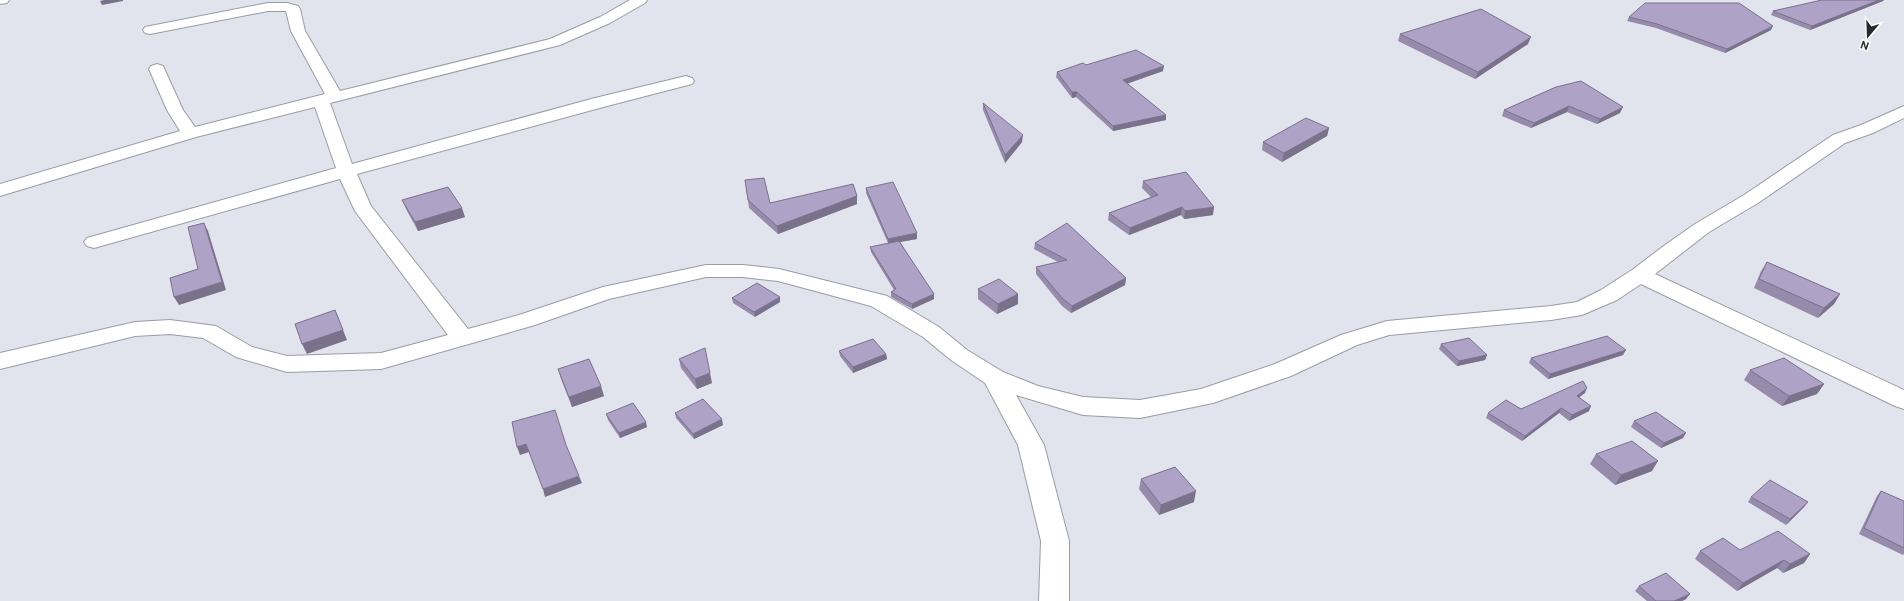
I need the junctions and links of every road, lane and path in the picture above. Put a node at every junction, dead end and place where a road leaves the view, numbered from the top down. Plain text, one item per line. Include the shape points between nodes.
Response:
1 (640, 0) edge
2 (150, 30) dead end
3 (157, 69) dead end
4 (686, 81) dead end
5 (328, 99) junction
6 (1904, 111) edge
7 (190, 133) junction
8 (346, 171) junction
9 (0, 190) edge
10 (94, 242) dead end
11 (1640, 275) junction
12 (464, 338) junction
13 (0, 361) edge
14 (994, 378) junction
15 (1904, 400) edge
16 (1054, 601) edge

1 - 5 street via 605,20 555,42
2 - 5 street via 268,7 287,7 293,10 298,31
3 - 7 street via 175,110
4 - 8 street
5 - 7 street
5 - 8 street
6 - 11 street via 1839,139 1757,196 1672,248
7 - 9 street
8 - 10 street
8 - 12 street via 362,207 408,270
11 - 14 street via 1609,295 1582,308 1544,314 1387,328 1349,340 1283,370 1204,397 1140,409 1083,406 1031,392
11 - 15 street
12 - 13 street via 381,361 288,364 244,352 208,331 170,327 135,329
12 - 14 street via 603,294 706,271 743,271 779,275 880,300 932,332 959,355
14 - 16 street via 1031,446 1055,541

